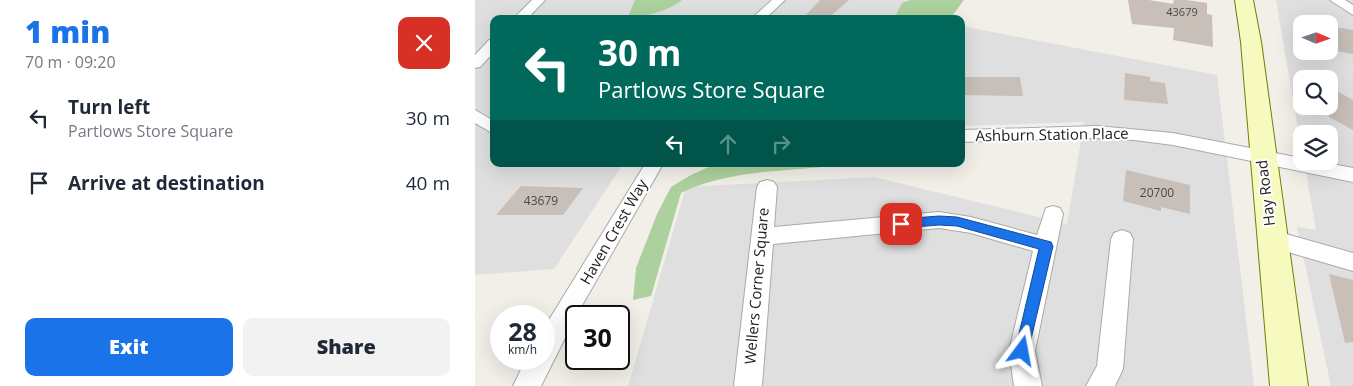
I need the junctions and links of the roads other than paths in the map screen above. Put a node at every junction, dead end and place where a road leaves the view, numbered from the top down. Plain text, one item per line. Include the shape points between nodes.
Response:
1 (539, 0) edge
2 (779, 0) edge
3 (1244, 0) edge
4 (1336, 0) edge
5 (1353, 11) edge
6 (523, 15) edge
7 (762, 15) edge
8 (490, 47) edge
9 (475, 64) edge
10 (475, 114) edge
11 (490, 125) edge
12 (965, 136) edge
13 (1261, 157) junction
14 (652, 167) edge
15 (1353, 175) edge
16 (767, 187) dead end
17 (1053, 214) dead end
18 (761, 237) junction
19 (1122, 239) dead end
20 (1272, 240) junction
21 (1046, 246) junction
22 (1353, 262) edge
23 (555, 333) edge
24 (535, 370) edge
25 (527, 386) edge
26 (748, 386) edge
27 (1028, 386) edge
28 (1100, 386) edge
29 (1289, 386) edge

1 - 6 street
2 - 7 street
3 - 13 street, Hay Road
4 - 5 street
8 - 9 street
10 - 11 street
12 - 13 street, Ashburn Station Place via 1134,134
13 - 15 street, Ashburn Station Place
13 - 20 street, Hay Road
14 - 23 street, Haven Crest Way
16 - 18 street, Wellers Corner Square
17 - 21 street
18 - 21 street via 939,220 971,225
18 - 26 street, Wellers Corner Square
19 - 28 street via 1110,369
20 - 22 street
20 - 29 street, Hay Road
21 - 27 street via 1022,351
24 - 25 street

